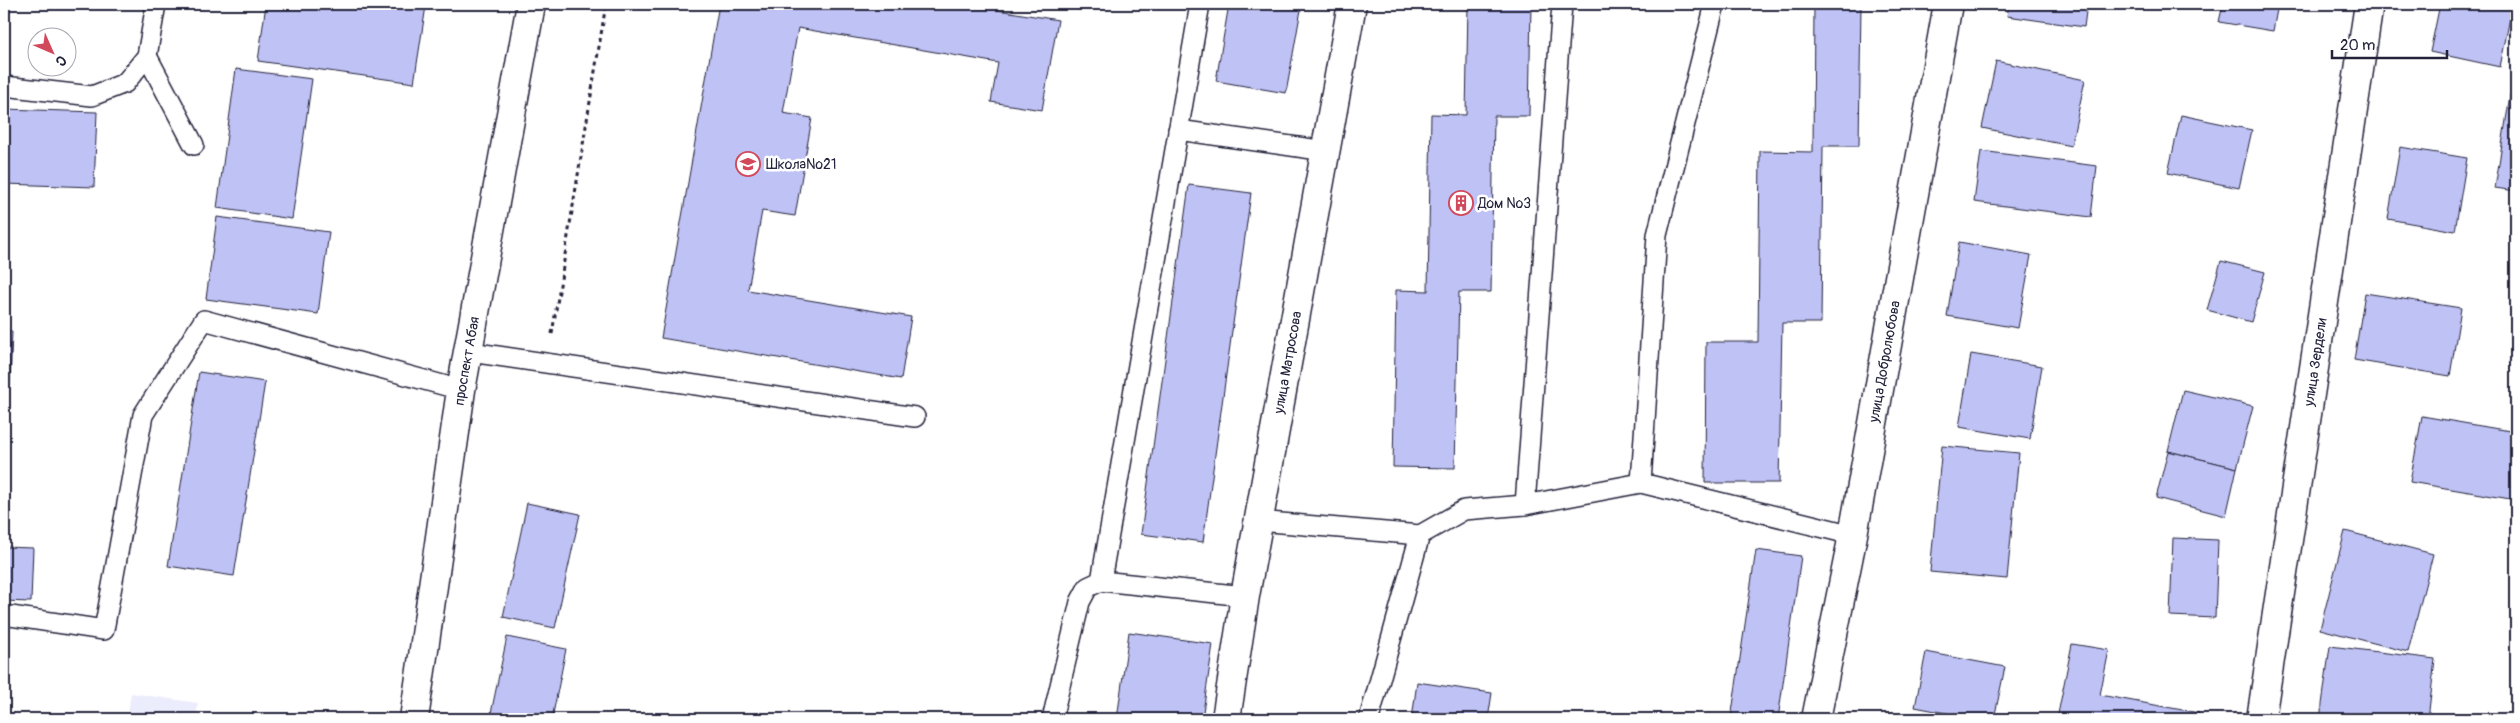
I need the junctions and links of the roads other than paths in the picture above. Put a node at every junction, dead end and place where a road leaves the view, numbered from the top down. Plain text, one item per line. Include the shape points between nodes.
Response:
1 (156, 4) edge
2 (530, 4) edge
3 (1200, 4) edge
4 (1352, 4) edge
5 (1562, 4) edge
6 (1716, 4) edge
7 (1948, 4) edge
8 (2369, 4) edge
9 (148, 56) junction
10 (4, 86) edge
11 (1178, 130) junction
12 (194, 145) dead end
13 (1326, 150) junction
14 (470, 352) junction
15 (461, 390) junction
16 (915, 417) dead end
17 (1641, 483) junction
18 (1525, 506) junction
19 (1259, 520) junction
20 (1420, 535) junction
21 (1853, 535) junction
22 (1101, 581) junction
23 (1245, 596) junction
24 (4, 615) edge
25 (414, 719) edge
26 (1052, 719) edge
27 (1226, 719) edge
28 (1369, 719) edge
29 (1816, 719) edge
30 (2261, 719) edge

1 - 9 lane
2 - 14 street, проспект Абая
3 - 11 lane
4 - 13 street, улица Матросова
5 - 18 lane
6 - 17 lane via 1657,235
7 - 21 street, улица Добролюбова
8 - 30 street, улица Зердели
9 - 10 lane via 124,83 92,96
9 - 12 lane
11 - 13 lane
11 - 22 lane
13 - 19 street, улица Матросова
14 - 15 street, проспект Абая
14 - 16 lane
15 - 24 lane via 204,320 143,415 104,630
15 - 25 street, проспект Абая
17 - 18 lane
17 - 21 lane
18 - 20 lane via 1464,510
19 - 20 lane
19 - 23 street, улица Матросова
20 - 28 lane
21 - 29 street, улица Добролюбова
22 - 23 lane
22 - 26 lane via 1088,587 1080,602
23 - 27 street, улица Матросова

